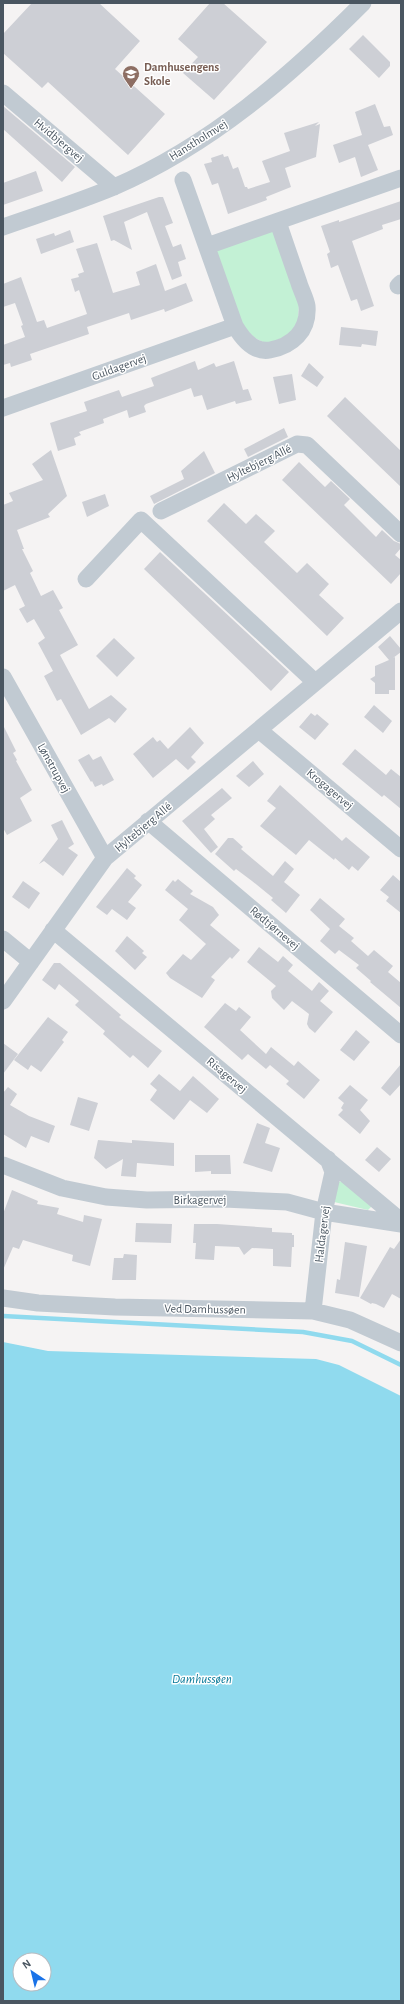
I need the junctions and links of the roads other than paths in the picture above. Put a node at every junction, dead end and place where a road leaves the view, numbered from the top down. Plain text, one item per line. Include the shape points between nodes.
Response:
1 (363, 3) edge
2 (3, 93) edge
3 (401, 178) edge
4 (183, 180) dead end
5 (114, 187) junction
6 (278, 222) junction
7 (3, 227) edge
8 (207, 246) junction
9 (235, 326) junction
10 (3, 408) edge
11 (161, 512) dead end
12 (401, 534) edge
13 (86, 579) dead end
14 (401, 611) edge
15 (3, 677) edge
16 (315, 682) junction
17 (259, 730) junction
18 (148, 821) junction
19 (401, 849) edge
20 (105, 858) junction
21 (53, 930) junction
22 (3, 939) edge
23 (31, 962) junction
24 (3, 1001) edge
25 (401, 1035) edge
26 (328, 1159) junction
27 (3, 1165) edge
28 (324, 1212) junction
29 (401, 1221) edge
30 (401, 1224) edge
31 (3, 1298) edge
32 (313, 1311) junction
33 (401, 1343) edge

1 - 5 street, Hanstholmvej via 271,90 222,126 173,157
2 - 5 street, Hvidbjergvej
3 - 6 street
4 - 8 street
5 - 7 street, Hanstholmvej
6 - 8 street
6 - 9 street via 307,306 304,324 298,336 283,348 267,351 255,348 244,341
8 - 9 street
9 - 10 street, Guldagervej
11 - 12 street, Hyltebjerg Allé via 297,444 308,445
13 - 16 street via 141,520
14 - 16 street, Hyltebjerg Allé
15 - 20 street, Lønstrupvej
16 - 17 street, Hyltebjerg Allé
17 - 18 street, Hyltebjerg Allé
17 - 19 street, Krogagervej
18 - 20 street, Hyltebjerg Allé
18 - 25 street, Rødtjørnevej
20 - 21 street, Hyltebjerg Allé
21 - 23 street, Hyltebjerg Allé
21 - 26 street, Risagervej
22 - 23 street
23 - 24 street, Hyltebjerg Allé
26 - 28 street, Haldagervej via 333,1172
26 - 29 street, Risagervej
27 - 28 street, Birkagervej via 62,1188 106,1197 287,1202
28 - 30 street, Birkagervej
28 - 32 street, Haldagervej
31 - 32 street, Ved Damhussøen via 38,1303 115,1307
32 - 33 street, Ved Damhussøen via 350,1320

